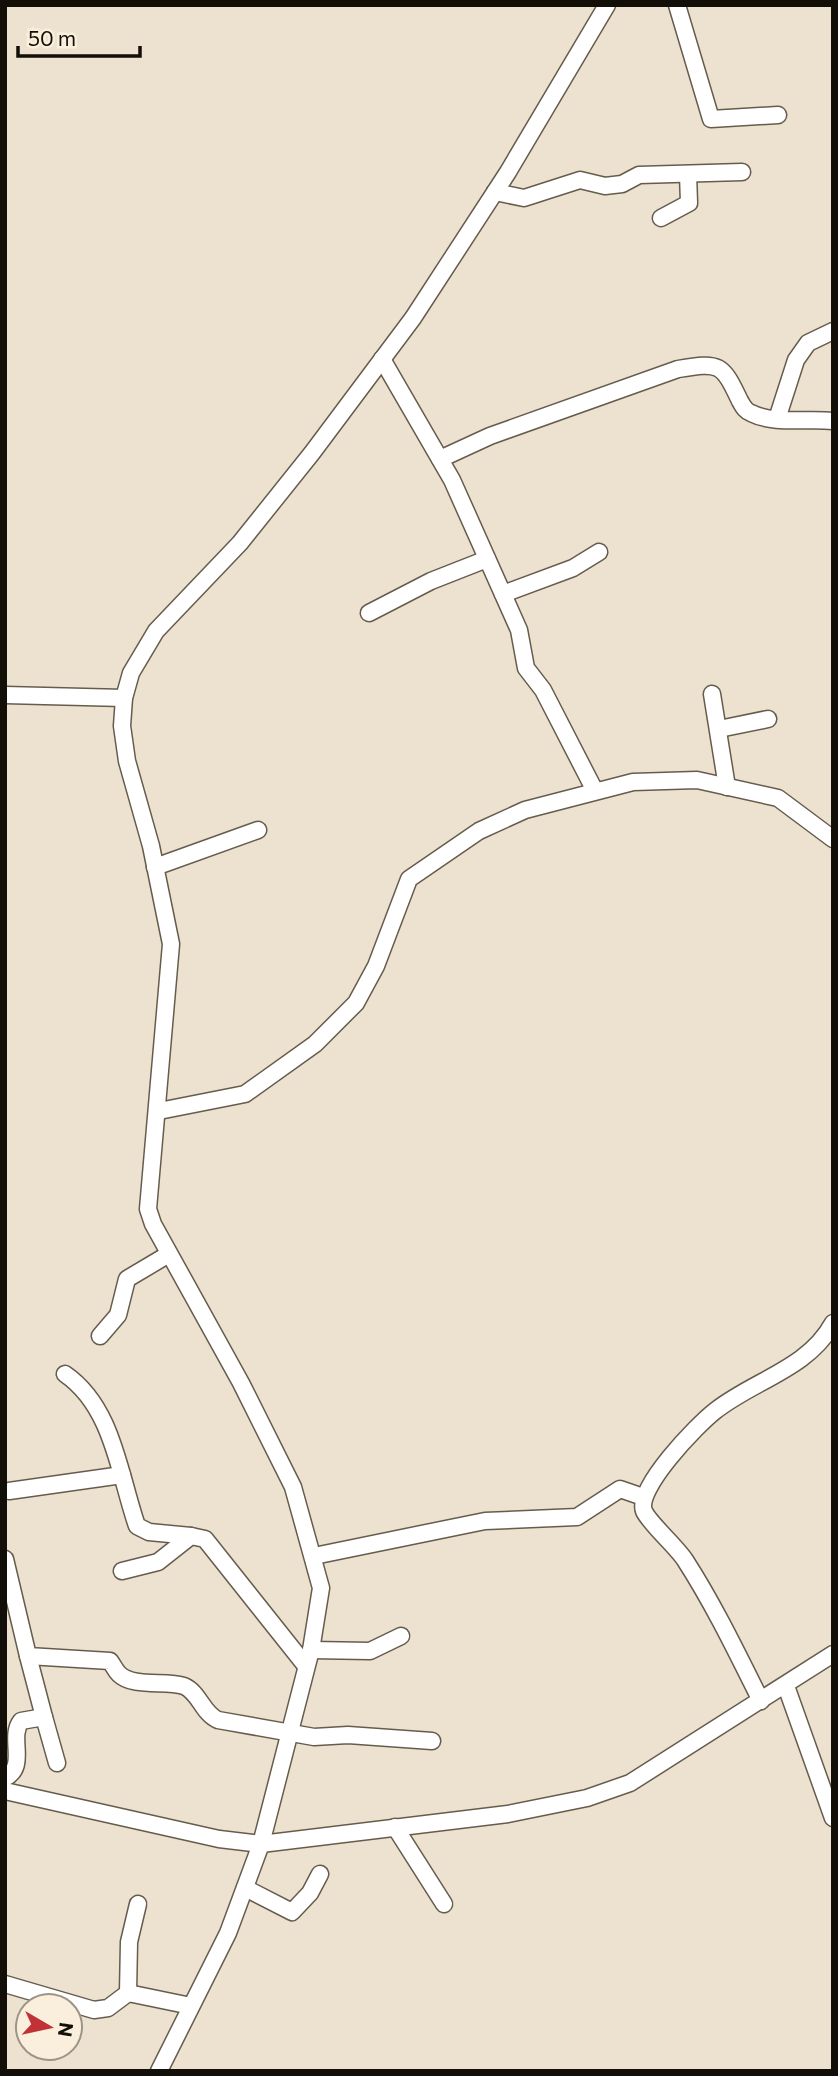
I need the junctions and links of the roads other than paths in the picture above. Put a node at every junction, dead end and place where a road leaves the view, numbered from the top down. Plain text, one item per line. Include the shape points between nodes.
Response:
1 (607, 5) edge
2 (677, 5) edge
3 (778, 115) dead end
4 (742, 172) dead end
5 (688, 174) junction
6 (495, 192) junction
7 (662, 218) dead end
8 (833, 331) edge
9 (382, 359) junction
10 (777, 419) junction
11 (833, 421) edge
12 (440, 459) junction
13 (599, 552) dead end
14 (488, 559) junction
15 (503, 594) junction
16 (369, 613) dead end
17 (712, 694) dead end
18 (5, 695) edge
19 (124, 698) junction
20 (768, 719) dead end
21 (719, 729) junction
22 (727, 788) junction
23 (595, 791) junction
24 (258, 830) dead end
25 (833, 839) edge
26 (155, 867) junction
27 (159, 1111) junction
28 (169, 1254) junction
29 (833, 1323) edge
30 (100, 1336) dead end
31 (65, 1374) dead end
32 (122, 1475) junction
33 (9, 1490) dead end
34 (643, 1497) junction
35 (191, 1536) junction
36 (314, 1556) junction
37 (5, 1559) edge
38 (122, 1571) dead end
39 (401, 1636) dead end
40 (833, 1654) edge
41 (28, 1656) junction
42 (308, 1658) junction
43 (786, 1685) junction
44 (761, 1701) junction
45 (44, 1717) junction
46 (291, 1731) junction
47 (432, 1741) dead end
48 (57, 1763) dead end
49 (5, 1778) edge
50 (5, 1791) edge
51 (833, 1818) edge
52 (395, 1827) junction
53 (261, 1844) junction
54 (320, 1874) dead end
55 (245, 1888) junction
56 (138, 1904) dead end
57 (444, 1904) dead end
58 (5, 1984) edge
59 (128, 1993) junction
60 (191, 2006) junction
61 (159, 2071) edge

1 - 6 street
2 - 3 street via 711,119
4 - 5 street
5 - 6 street via 639,175 605,186 580,180 524,198
5 - 7 street via 689,204
6 - 9 street via 414,318
8 - 10 street via 808,343 796,360
9 - 12 street
9 - 19 street via 240,543 156,631 131,673
10 - 11 street
10 - 12 street via 744,409 726,372 706,364 678,369 490,436
12 - 14 street
13 - 15 street via 573,568
14 - 15 street
14 - 16 street via 431,581
15 - 23 street via 519,631 526,668 543,691
17 - 21 street
18 - 19 street
19 - 26 street via 127,761
20 - 21 street
21 - 22 street
22 - 23 street via 697,780 666,780
22 - 25 street via 778,798
23 - 27 street via 526,810 479,831 410,879 376,966 356,1003 316,1044 270,1079 245,1094
24 - 26 street
26 - 27 street via 171,944
27 - 28 street via 148,1209
28 - 30 street via 127,1279 118,1315
28 - 36 street via 293,1487
29 - 34 street via 816,1348 717,1409 690,1433
31 - 32 street via 79,1384 103,1421
32 - 33 street
32 - 35 street via 137,1526 149,1532
34 - 36 street via 620,1489 577,1517 485,1521
34 - 44 street via 644,1512 674,1544 705,1592
35 - 38 street via 158,1562
35 - 42 street via 205,1539
36 - 42 street via 321,1588
37 - 41 street
39 - 42 street via 370,1651
40 - 43 street
41 - 45 street
41 - 46 street via 100,1658 129,1679 185,1687 207,1715 218,1720
42 - 46 street
43 - 44 street
43 - 51 street
44 - 52 street via 630,1783 587,1798 450,1823
45 - 48 street
45 - 49 street via 18,1725 17,1767
46 - 47 street via 314,1737
46 - 53 street
50 - 53 street via 219,1839
52 - 53 street
52 - 57 street
53 - 55 street
54 - 55 street via 292,1912
55 - 60 street
56 - 59 street via 129,1942
58 - 59 street via 94,2010 108,2008
59 - 60 street
60 - 61 street

